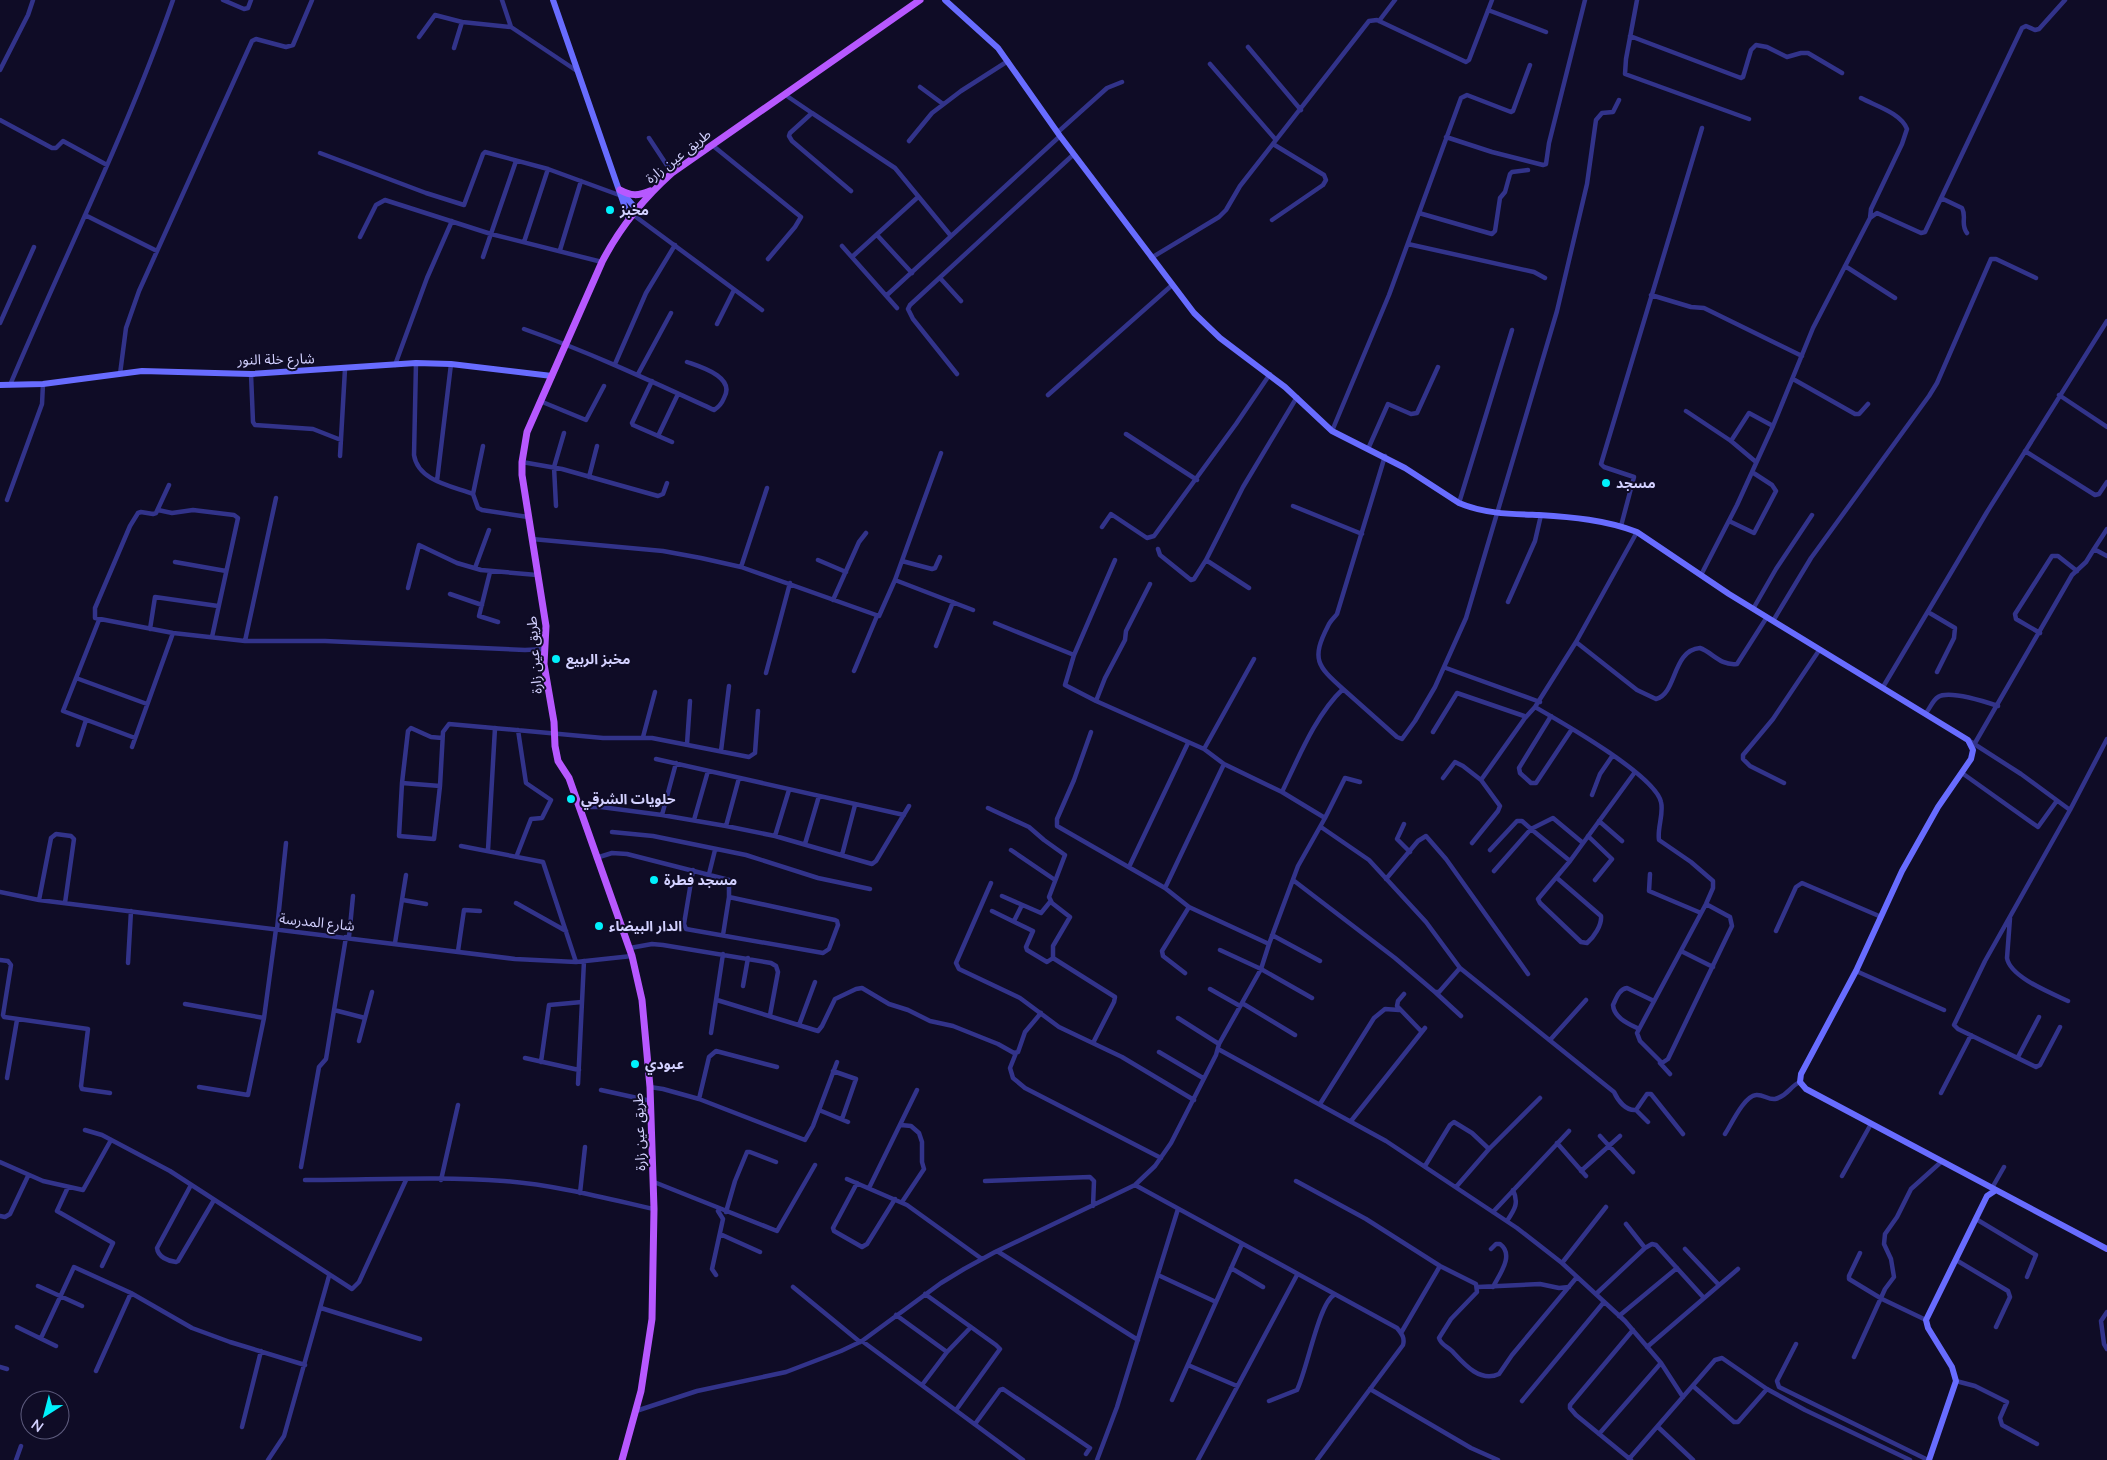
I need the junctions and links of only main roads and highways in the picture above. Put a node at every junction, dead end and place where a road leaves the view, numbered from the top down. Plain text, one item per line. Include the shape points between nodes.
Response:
1 (552, 0) edge
2 (920, 0) edge
3 (945, 0) edge
4 (655, 188) junction
5 (619, 191) junction
6 (632, 214) junction
7 (552, 376) junction
8 (0, 385) edge
9 (1982, 1183) junction
10 (1994, 1189) junction
11 (1987, 1196) junction
12 (2107, 1249) edge
13 (622, 1460) edge
14 (1929, 1460) edge

1 - 5 main road
2 - 4 main road, طريق عين زارة
3 - 9 main road via 990,40 1008,61 1171,286 1208,327 1270,374 1332,431 1385,456 1472,509 1589,520 1637,532 1753,609 1968,740 1972,755 1933,815 1801,1074 1800,1082 1806,1089
4 - 5 main road via 637,196
4 - 6 main road, طريق عين زارة
5 - 6 main road
5 - 6 main road
6 - 7 main road, طريق عين زارة via 602,262
7 - 8 main road, شارع خلة النور via 416,363 251,374 170,370 42,384
7 - 13 main road, طريق عين زارة via 527,432 522,462 546,626 544,664 558,761 568,774 632,956 642,1000 651,1101 654,1182 652,1319 646,1363
9 - 10 main road
9 - 11 main road
10 - 11 main road
10 - 12 main road
11 - 14 main road via 1926,1320 1952,1367 1956,1381

